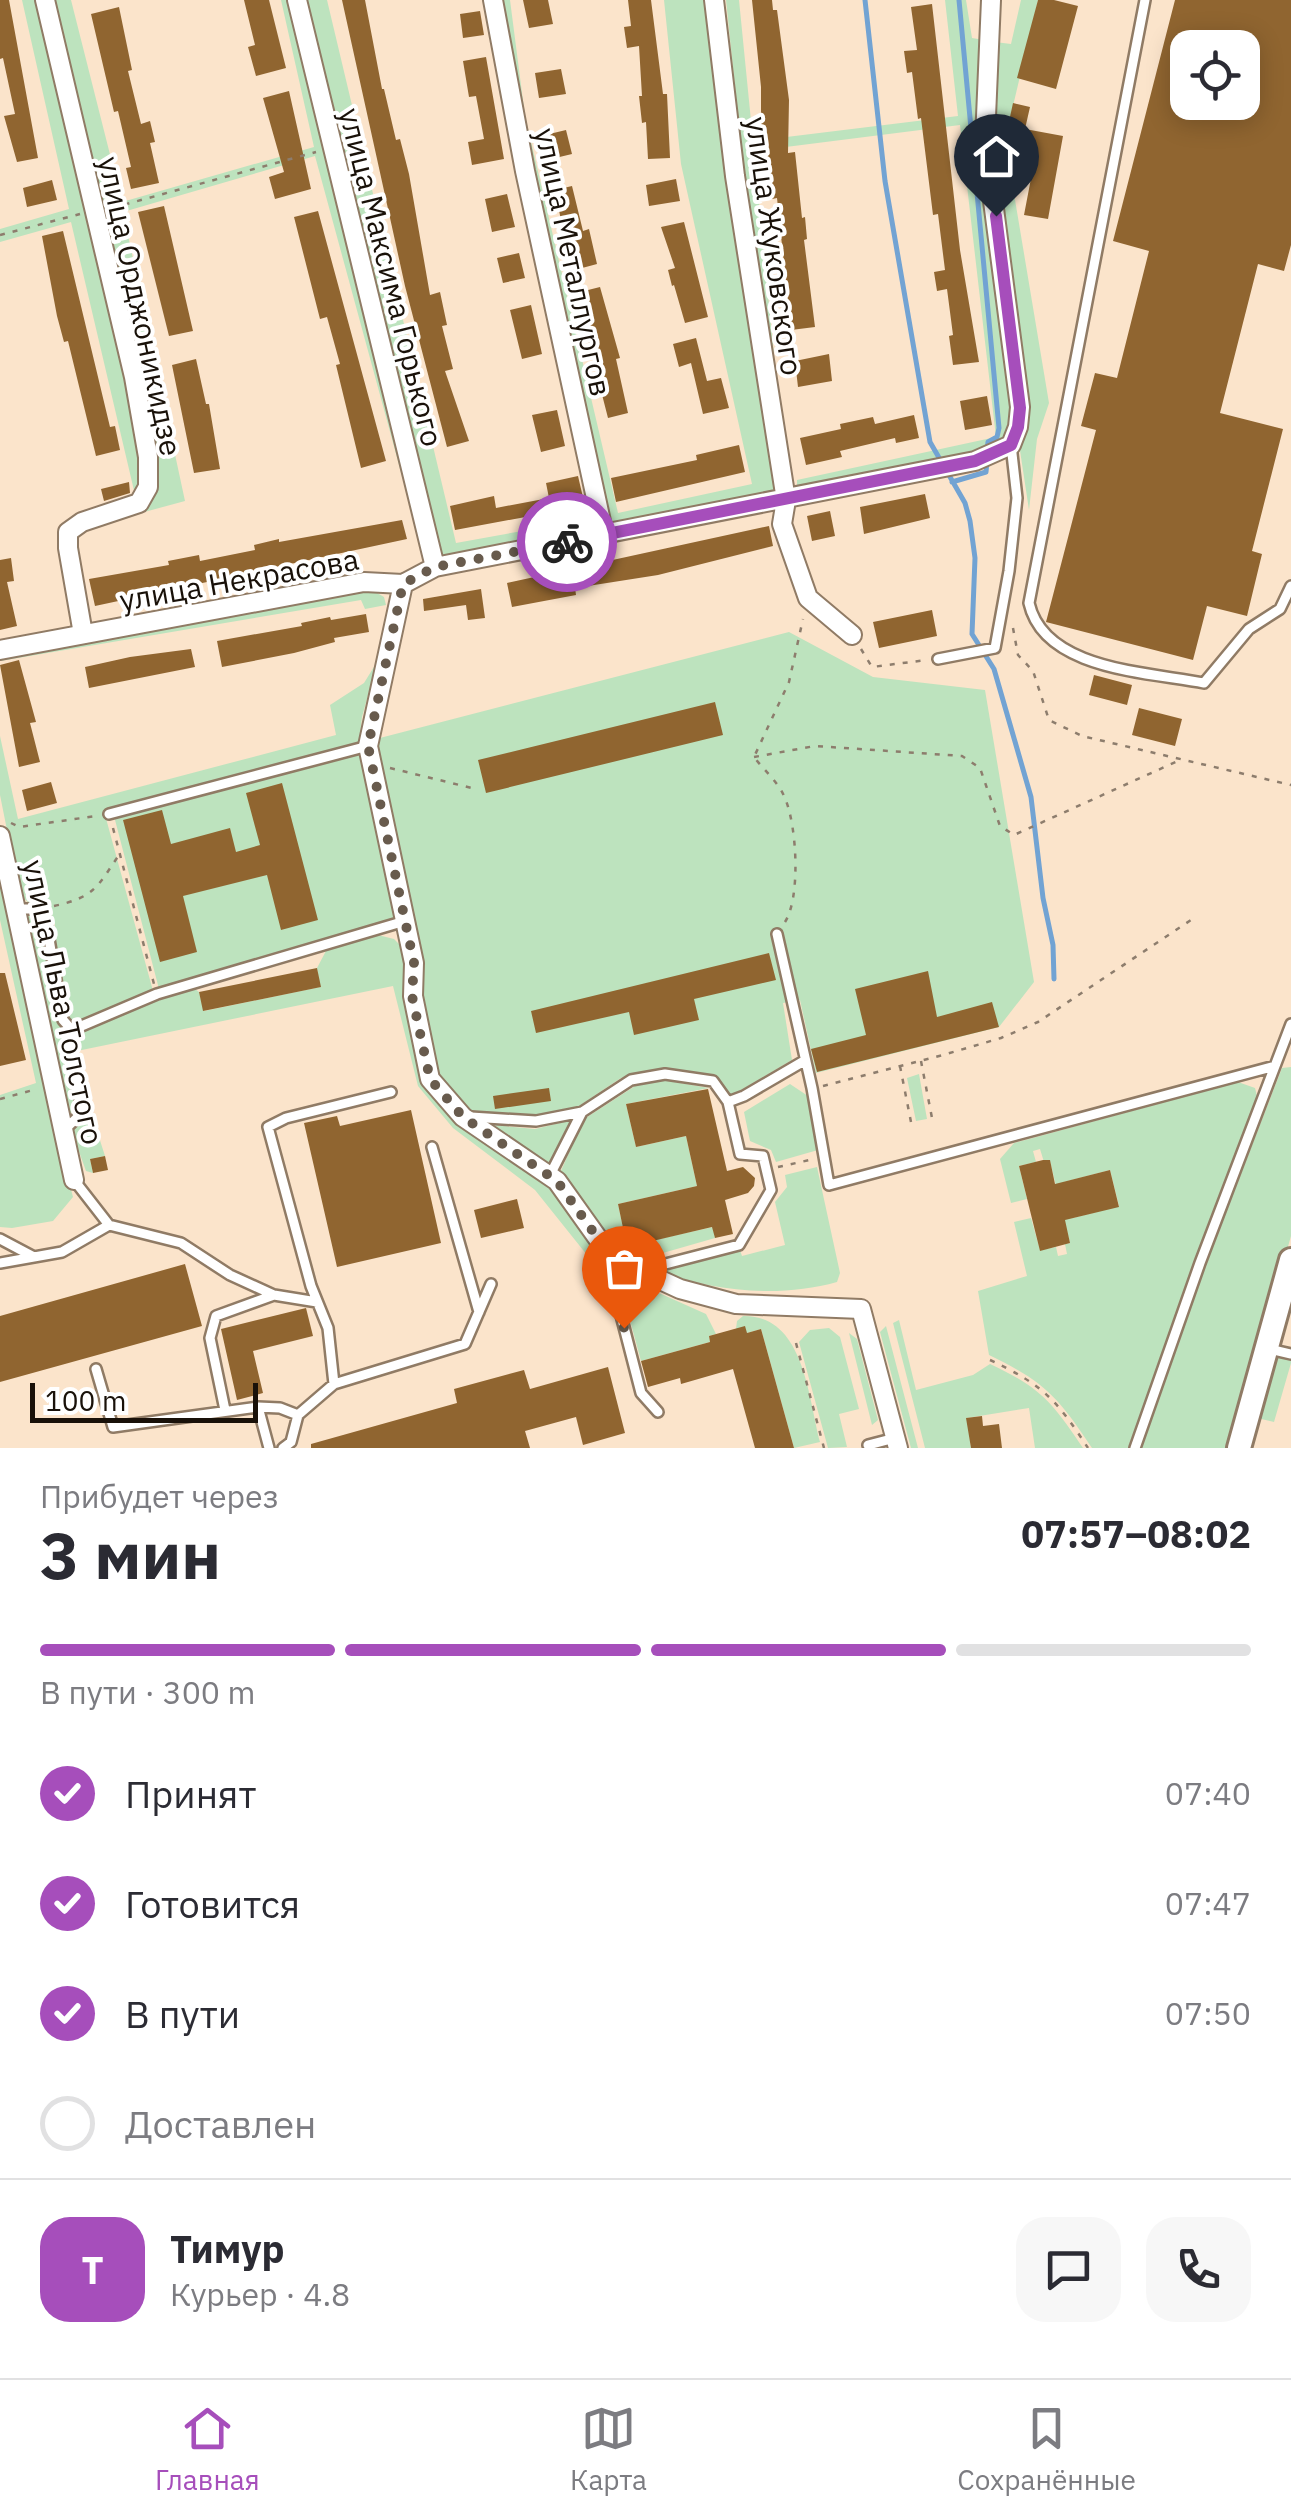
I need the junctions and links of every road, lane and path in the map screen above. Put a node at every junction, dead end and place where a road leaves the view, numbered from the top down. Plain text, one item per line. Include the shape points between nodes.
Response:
1 (45, 0) edge
2 (297, 0) edge
3 (494, 0) edge
4 (714, 0) edge
5 (991, 0) edge
6 (1145, 0) edge
7 (332, 147) junction
8 (96, 213) junction
9 (0, 235) edge
10 (1011, 445) junction
11 (786, 500) junction
12 (604, 535) junction
13 (435, 567) junction
14 (403, 584) junction
15 (1291, 586) edge
16 (808, 598) junction
17 (83, 634) junction
18 (852, 634) joint
19 (0, 650) edge
20 (938, 658) joint
21 (368, 746) junction
22 (754, 757) junction
23 (1291, 785) edge
24 (476, 789) dead end
25 (109, 814) junction
26 (0, 818) edge
27 (0, 836) edge
28 (120, 854) junction
29 (15, 909) junction
30 (39, 909) junction
31 (1192, 920) dead end
32 (405, 922) junction
33 (777, 934) joint
34 (157, 994) junction
35 (1291, 1024) edge
36 (72, 1030) junction
37 (804, 1061) junction
38 (921, 1061) junction
39 (900, 1066) junction
40 (1275, 1066) junction
41 (52, 1085) junction
42 (812, 1088) junction
43 (391, 1092) dead end
44 (0, 1099) edge
45 (728, 1102) junction
46 (582, 1112) junction
47 (463, 1117) junction
48 (932, 1118) dead end
49 (911, 1122) dead end
50 (62, 1132) junction
51 (432, 1148) dead end
52 (825, 1156) junction
53 (766, 1169) junction
54 (549, 1176) junction
55 (74, 1180) joint
56 (109, 1225) junction
57 (0, 1239) edge
58 (34, 1256) junction
59 (617, 1260) junction
60 (0, 1263) edge
61 (1291, 1263) edge
62 (638, 1270) junction
63 (491, 1284) dead end
64 (274, 1295) junction
65 (317, 1302) junction
66 (479, 1312) junction
67 (796, 1342) dead end
68 (1266, 1348) junction
69 (1291, 1354) edge
70 (990, 1360) dead end
71 (96, 1369) dead end
72 (334, 1384) junction
73 (258, 1407) junction
74 (225, 1410) junction
75 (658, 1412) dead end
76 (298, 1415) junction
77 (896, 1443) edge
78 (868, 1445) dead end
79 (269, 1448) edge
80 (283, 1448) edge
81 (824, 1448) edge
82 (1088, 1448) edge
83 (1135, 1448) edge
84 (1239, 1448) edge

1 - 8 street, улица Орджоникидзе
2 - 7 street, улица Максима Горького
3 - 12 street, улица Металлургов
4 - 11 street, улица Жуковского via 734,176
5 - 10 street via 985,140 1020,408
6 - 15 lane via 1029,603 1048,640 1078,658 1204,683 1249,629 1280,609
7 - 8 path
7 - 13 street, улица Максима Горького
8 - 9 path
8 - 17 street, улица Орджоникидзе via 134,377 148,487 139,503 68,532
10 - 11 street, улица Некрасова via 975,461
10 - 20 lane via 1017,498 995,648
11 - 12 street, улица Некрасова
11 - 16 street, улица Жуковского via 782,524
12 - 13 street, улица Некрасова
13 - 14 street, улица Некрасова
14 - 17 street, улица Некрасова via 364,582
14 - 21 street
16 - 18 street
16 - 22 path via 790,682
17 - 19 street, улица Некрасова
18 - 20 path via 872,667
21 - 24 path via 388,768
21 - 25 lane
21 - 32 street
22 - 23 path via 814,746 962,756 980,768 1000,826 1014,835 1181,759
22 - 33 path via 785,796 797,857 792,912
25 - 26 path via 19,826
25 - 28 path
27 - 29 street, улица Льва Толстого
28 - 30 path via 95,891
28 - 34 path
29 - 30 lane
29 - 41 street, улица Льва Толстого
30 - 36 lane via 63,1020
31 - 38 path via 1038,1022
32 - 34 lane
32 - 47 street via 430,1079
33 - 37 lane
34 - 36 lane
35 - 40 lane
36 - 50 lane via 68,1052 80,1114
37 - 42 lane
37 - 45 lane
38 - 39 path
38 - 48 path
39 - 42 path
39 - 49 path
40 - 52 lane via 829,1185
40 - 83 lane
41 - 44 path
41 - 50 street, улица Льва Толстого
42 - 52 lane
43 - 65 lane via 268,1126
45 - 46 lane via 714,1081 665,1074 631,1080
45 - 53 lane via 740,1154 763,1156
46 - 47 lane via 536,1121
46 - 54 lane
47 - 54 street
50 - 55 street, улица Льва Толстого
51 - 66 lane
52 - 53 path
53 - 62 lane via 771,1190 739,1245
54 - 59 street
55 - 56 lane
56 - 58 lane via 62,1252
56 - 64 lane via 182,1243
57 - 58 lane
58 - 60 lane
59 - 62 street
59 - 75 lane via 616,1296 640,1393
61 - 68 street
62 - 77 street via 736,1304 861,1309
63 - 66 lane
64 - 65 lane
64 - 74 lane via 216,1316 210,1338
65 - 72 lane via 328,1328
66 - 72 lane via 465,1344
67 - 81 path
68 - 69 lane
68 - 84 street
70 - 82 path via 1045,1391
71 - 74 lane via 113,1427
72 - 76 lane
73 - 74 lane
73 - 76 lane
73 - 79 lane
76 - 80 lane
77 - 78 lane

